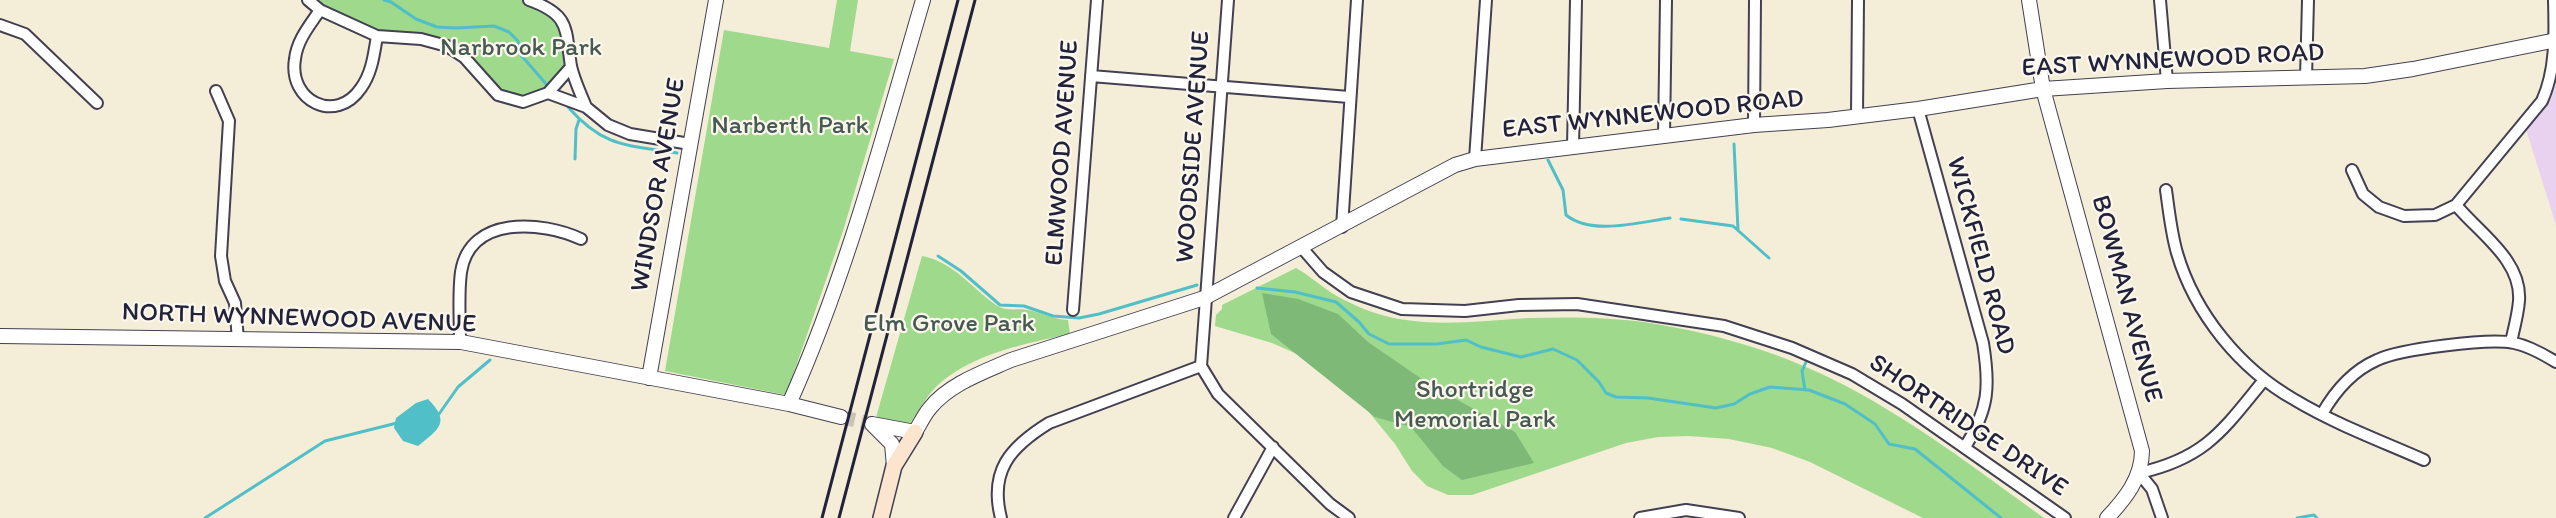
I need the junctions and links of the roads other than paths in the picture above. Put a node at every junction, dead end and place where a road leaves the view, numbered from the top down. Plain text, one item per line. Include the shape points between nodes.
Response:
1 (308, 0) edge
2 (529, 0) edge
3 (716, 0) edge
4 (923, 0) edge
5 (1097, 0) edge
6 (1228, 0) edge
7 (1357, 0) edge
8 (1486, 0) edge
9 (1576, 0) edge
10 (1666, 0) edge
11 (1755, 0) edge
12 (1858, 0) edge
13 (2029, 0) edge
14 (2160, 0) edge
15 (2308, 0) edge
16 (2554, 0) edge
17 (320, 10) junction
18 (0, 25) edge
19 (377, 36) junction
20 (2555, 40) edge
21 (571, 67) junction
22 (1091, 76) junction
23 (2306, 78) junction
24 (2167, 81) junction
25 (1221, 87) junction
26 (2043, 89) junction
27 (216, 91) dead end
28 (549, 93) junction
29 (1349, 97) junction
30 (97, 103) dead end
31 (586, 107) junction
32 (1918, 110) junction
33 (1857, 116) junction
34 (1754, 124) junction
35 (1664, 136) junction
36 (690, 144) junction
37 (1573, 147) junction
38 (1475, 159) junction
39 (2352, 171) dead end
40 (2166, 190) dead end
41 (2456, 205) junction
42 (1342, 227) junction
43 (581, 239) dead end
44 (1302, 248) junction
45 (1204, 298) junction
46 (1073, 310) dead end
47 (0, 336) edge
48 (238, 340) junction
49 (460, 342) junction
50 (2511, 342) junction
51 (2556, 362) edge
52 (1201, 366) junction
53 (649, 378) junction
54 (2264, 380) junction
55 (789, 404) junction
56 (2322, 414) junction
57 (841, 417) tunnel mouth
58 (915, 432) junction
59 (1273, 447) junction
60 (1965, 447) junction
61 (2424, 460) dead end
62 (894, 466) junction
63 (2139, 473) junction
64 (881, 518) edge
65 (1001, 518) edge
66 (1234, 518) edge
67 (1349, 518) edge
68 (1640, 518) edge
69 (1739, 518) edge
70 (2065, 518) edge
71 (2107, 518) edge
72 (2162, 518) edge

1 - 17 street
2 - 21 street via 564,22
3 - 36 street, WINDSOR AVENUE
4 - 55 street via 815,347
5 - 22 street, ELMWOOD AVENUE
6 - 25 street, WOODSIDE AVENUE
7 - 29 street
8 - 38 street
9 - 37 street
10 - 35 street
11 - 34 street
12 - 33 street
13 - 26 street, BOWMAN AVENUE
14 - 24 street
15 - 23 street
16 - 20 street
17 - 19 street
17 - 19 street via 303,35 294,65 302,94 315,103 333,106 348,102 360,90
18 - 30 street via 25,34
19 - 28 street via 421,39 447,46 464,57 498,95 523,102
20 - 23 street, EAST WYNNEWOOD ROAD via 2413,69
20 - 41 street via 2556,67 2542,101
21 - 28 street
21 - 31 street
22 - 25 street
22 - 46 street, ELMWOOD AVENUE
23 - 24 street, EAST WYNNEWOOD ROAD
24 - 26 street, EAST WYNNEWOOD ROAD
25 - 29 street
25 - 45 street, WOODSIDE AVENUE
26 - 32 street, EAST WYNNEWOOD ROAD
26 - 63 street, BOWMAN AVENUE via 2140,441
27 - 48 street via 229,121 221,256 225,281 235,303
28 - 31 street
29 - 42 street
31 - 36 street via 608,125 630,134
32 - 33 street, EAST WYNNEWOOD ROAD
32 - 60 street, WICKFIELD ROAD via 1983,343 1987,370 1984,411
33 - 34 street, EAST WYNNEWOOD ROAD
34 - 35 street, EAST WYNNEWOOD ROAD
35 - 37 street, EAST WYNNEWOOD ROAD
36 - 53 street, WINDSOR AVENUE
37 - 38 street, EAST WYNNEWOOD ROAD
38 - 42 street, EAST WYNNEWOOD ROAD via 1455,165
39 - 41 street via 2363,194 2394,213 2425,217
40 - 54 street via 2174,240 2188,281 2217,330
41 - 50 street via 2505,257 2515,277 2519,300
42 - 44 street, EAST WYNNEWOOD ROAD
43 - 49 street via 562,231 519,225 500,228 480,239 468,253 461,271
44 - 45 street, EAST WYNNEWOOD ROAD
44 - 60 street, SHORTRIDGE DRIVE via 1323,272 1351,292 1402,309 1465,311 1577,304 1724,326 1792,348 1852,374
45 - 52 street, WOODSIDE AVENUE
45 - 58 street, EAST WYNNEWOOD ROAD via 980,373 954,387 930,407
47 - 48 street, NORTH WYNNEWOOD AVENUE
48 - 49 street, NORTH WYNNEWOOD AVENUE
49 - 53 street, NORTH WYNNEWOOD AVENUE
50 - 51 street
50 - 56 street via 2395,353 2375,360 2342,386
52 - 59 street via 1218,394
52 - 65 street via 1049,423 1029,435 1000,471 996,495
53 - 55 street, NORTH WYNNEWOOD AVENUE
54 - 56 street
54 - 63 street via 2226,427 2203,448 2181,461
55 - 57 street, NORTH WYNNEWOOD AVENUE
56 - 61 street
58 - 62 main road, EAST WYNNEWOOD ROAD
58 - 62 street via 872,424 892,444
59 - 66 street
59 - 67 street
60 - 70 street, SHORTRIDGE DRIVE
62 - 64 main road, EAST WYNNEWOOD ROAD
63 - 71 street
63 - 72 street via 2152,489
68 - 69 street via 1686,510

